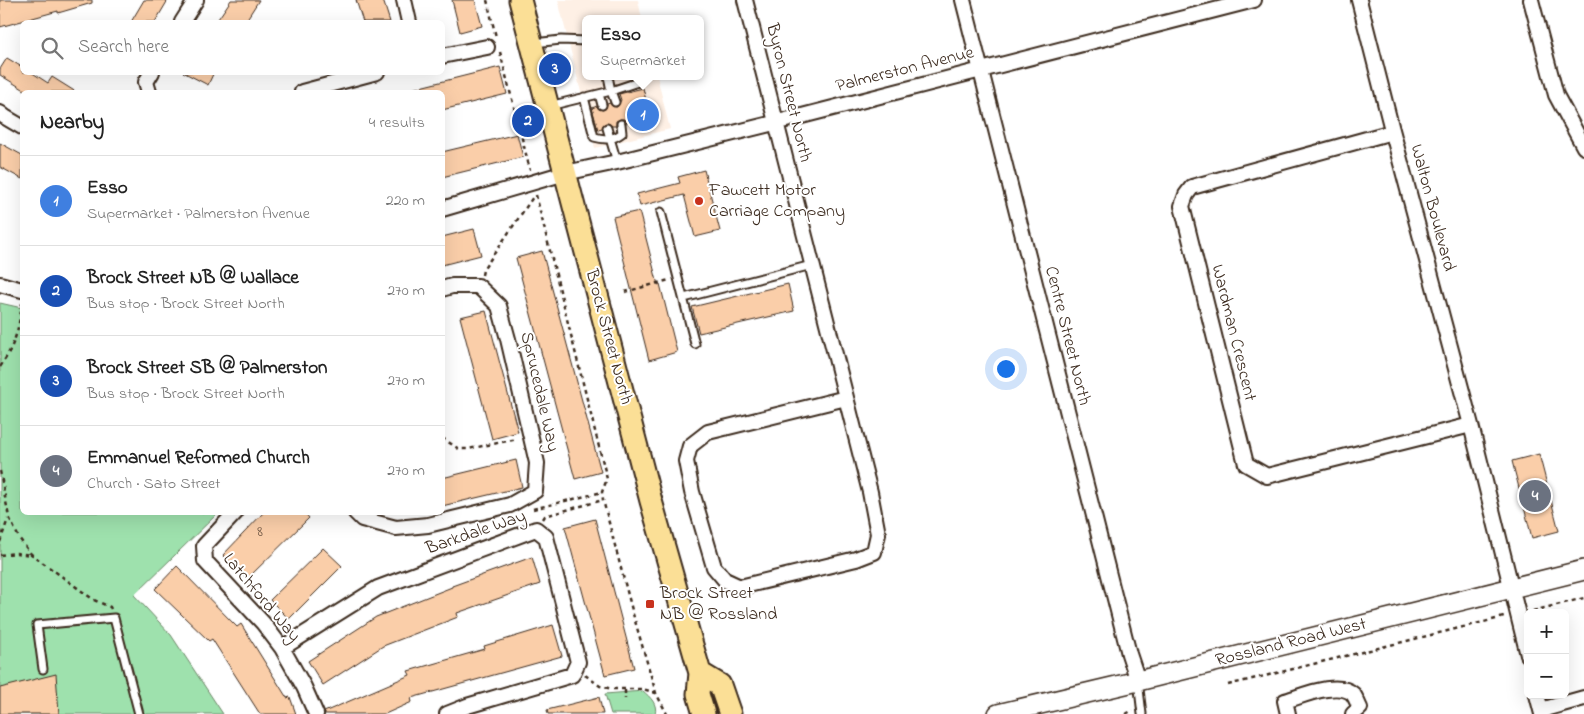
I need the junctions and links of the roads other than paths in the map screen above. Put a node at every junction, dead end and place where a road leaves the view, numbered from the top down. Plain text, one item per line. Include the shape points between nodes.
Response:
1 (196, 0) edge
2 (404, 0) edge
3 (520, 0) edge
4 (745, 0) edge
5 (963, 0) edge
6 (1254, 0) edge
7 (1359, 0) edge
8 (1532, 0) edge
9 (183, 20) edge
10 (409, 20) edge
11 (582, 41) edge
12 (531, 43) junction
13 (487, 47) dead end
14 (445, 55) edge
15 (980, 70) junction
16 (150, 75) edge
17 (371, 75) edge
18 (609, 80) edge
19 (639, 80) edge
20 (345, 87) edge
21 (148, 90) edge
22 (319, 90) edge
23 (611, 91) junction
24 (599, 94) junction
25 (584, 97) junction
26 (615, 102) dead end
27 (602, 105) dead end
28 (546, 106) junction
29 (0, 113) edge
30 (776, 122) junction
31 (621, 124) dead end
32 (20, 127) edge
33 (607, 128) dead end
34 (1392, 132) junction
35 (610, 139) junction
36 (1584, 147) edge
37 (617, 162) junction
38 (564, 173) junction
39 (445, 208) edge
40 (661, 212) dead end
41 (812, 266) junction
42 (0, 284) edge
43 (445, 288) edge
44 (20, 289) edge
45 (684, 298) junction
46 (695, 344) dead end
47 (846, 398) junction
48 (1471, 425) junction
49 (233, 515) edge
50 (359, 516) edge
51 (1584, 570) edge
52 (1511, 588) junction
53 (282, 648) junction
54 (1528, 654) edge
55 (43, 669) dead end
56 (700, 673) junction
57 (1138, 681) junction
58 (1584, 698) edge
59 (1538, 699) edge
60 (1541, 712) edge
61 (139, 714) edge
62 (316, 714) edge
63 (447, 714) edge
64 (704, 714) edge
65 (730, 714) edge
66 (998, 714) edge
67 (1142, 714) edge
68 (1288, 714) edge
69 (1353, 714) edge

1 - 9 street
2 - 10 street
3 - 12 main road, Brock Street North
4 - 30 street, Byron Street North
5 - 15 street, Centre Street North
6 - 15 street, Palmerston Avenue
7 - 34 street, Walton Boulevard
8 - 36 street via 1556,95
11 - 12 lane
12 - 28 main road, Brock Street North
13 - 14 street
15 - 30 street, Palmerston Avenue
15 - 57 street, Centre Street North
16 - 21 street via 146,82
17 - 20 street
18 - 23 lane
19 - 23 lane
20 - 22 street
23 - 24 lane
23 - 26 lane
24 - 25 lane
24 - 27 lane
25 - 28 lane
25 - 35 lane via 594,137
28 - 38 main road, Brock Street North
29 - 32 street
30 - 37 street, Palmerston Avenue
30 - 41 street, Byron Street North
31 - 35 lane via 622,133
33 - 35 lane
34 - 48 street, Walton Boulevard
34 - 48 street, Wardman Crescent via 1192,187 1186,195 1182,206 1246,464 1267,476
35 - 37 lane
37 - 38 street, Palmerston Avenue
38 - 39 street, Palmerston Avenue via 535,188
38 - 56 main road, Brock Street North
40 - 45 lane
41 - 45 lane
41 - 47 street, Byron Street North
42 - 44 street
43 - 50 street, Sprucedale Way via 478,286 499,306 537,463 535,491 510,505 428,525 396,528
45 - 46 lane
47 - 47 street, Byron Street North via 878,534 874,552 740,587 725,580 714,567 692,492 686,462 690,446 708,432
48 - 52 street, Walton Boulevard
49 - 53 street, Latchford Way via 204,546 205,561
51 - 52 main road, Rossland Road West
52 - 54 street, Walton Boulevard
52 - 57 main road, Rossland Road West
53 - 62 street, Latchford Way
53 - 63 street, Barkdale Way via 378,588 536,528 546,537 578,662 575,669 572,675
55 - 61 lane via 37,625 114,618
56 - 64 main road, Brock Street North via 698,694
56 - 65 main road via 720,685
57 - 66 main road, Rossland Road West
57 - 67 lane
58 - 60 street
59 - 60 street
68 - 69 street via 1285,701 1331,688 1345,689 1354,695 1360,708

